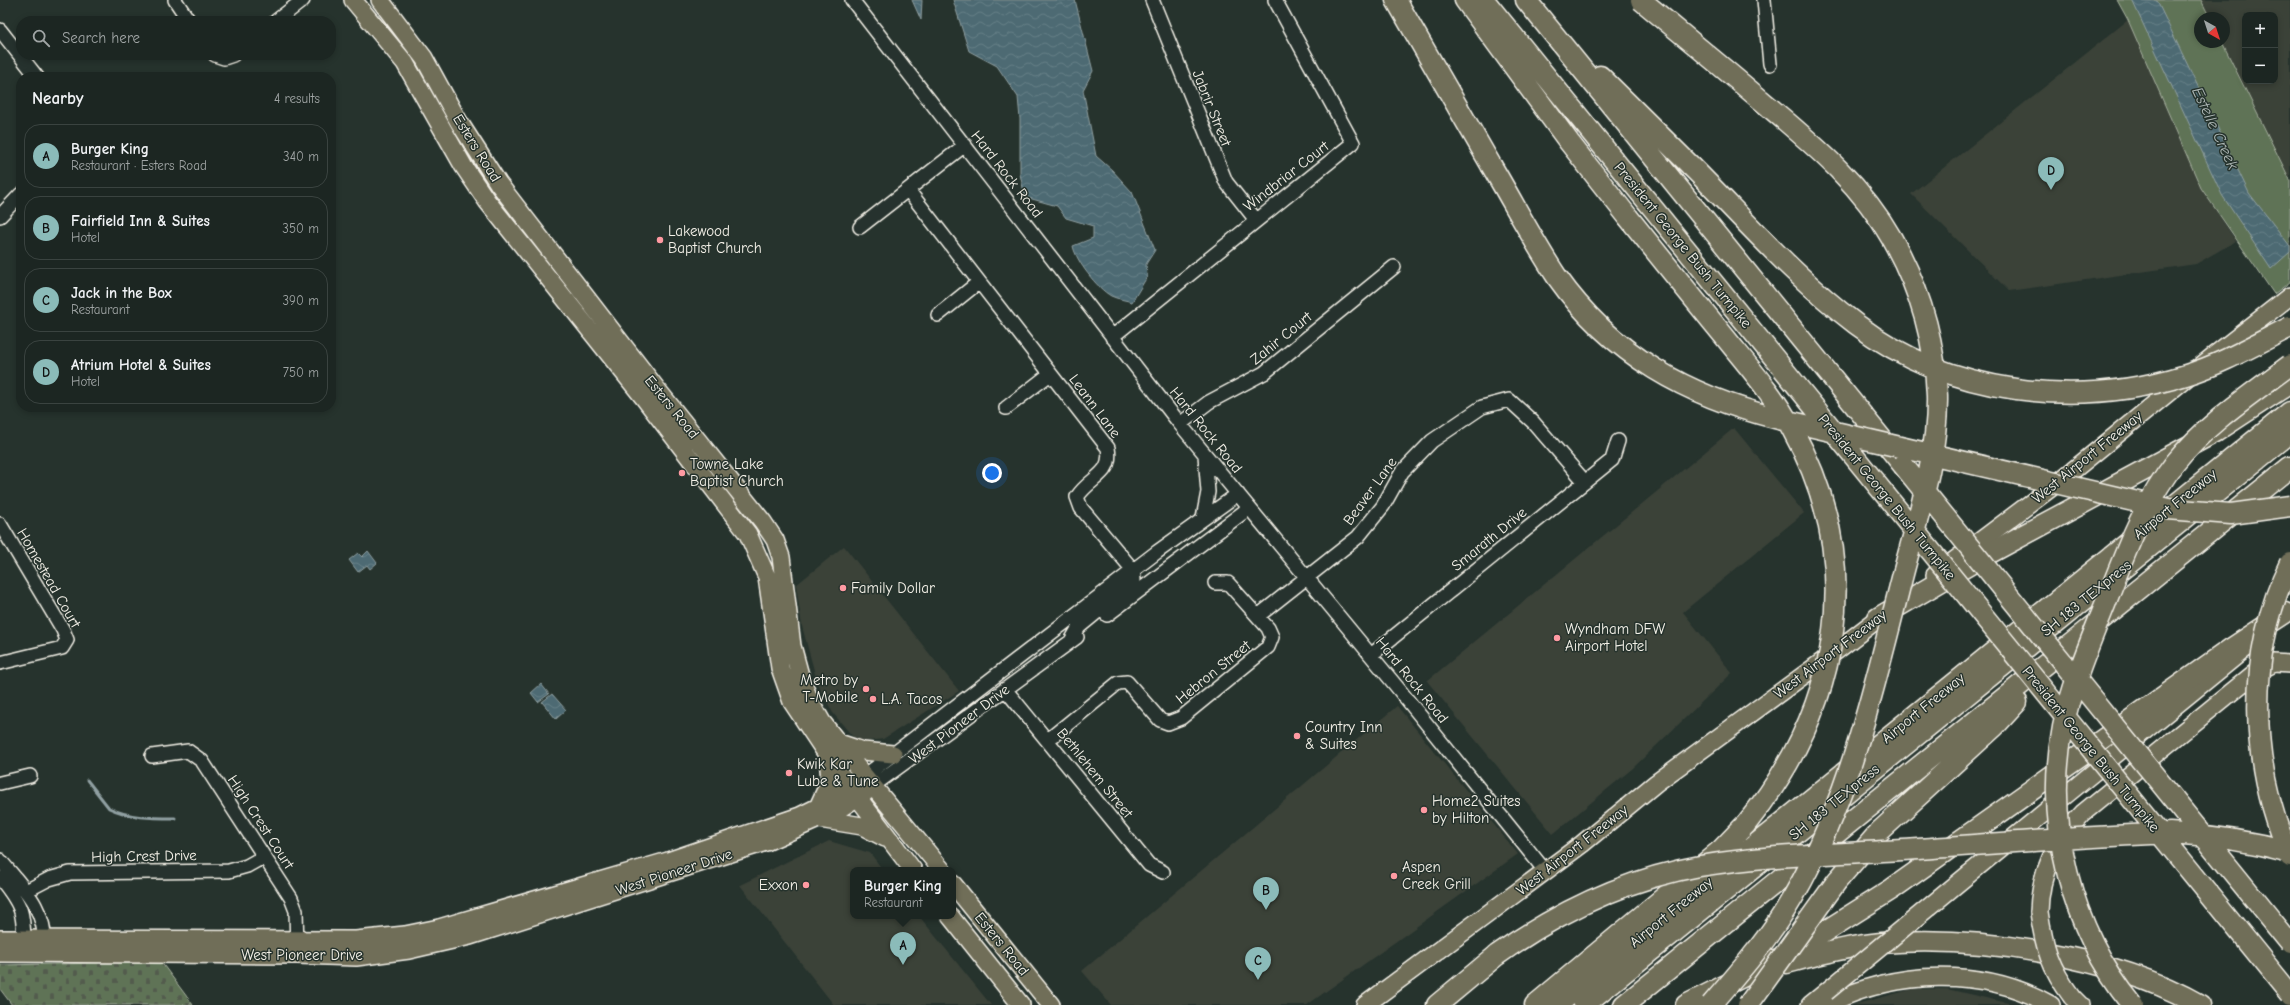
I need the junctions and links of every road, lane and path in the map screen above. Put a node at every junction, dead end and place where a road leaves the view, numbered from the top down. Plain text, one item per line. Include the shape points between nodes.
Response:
1 (176, 0) edge
2 (303, 0) edge
3 (353, 0) edge
4 (380, 0) edge
5 (852, 0) edge
6 (1152, 0) edge
7 (1275, 0) edge
8 (1396, 0) edge
9 (1465, 0) edge
10 (1484, 0) edge
11 (1526, 0) edge
12 (1641, 0) edge
13 (1764, 0) edge
14 (186, 16) edge
15 (282, 16) edge
16 (0, 30) edge
17 (1552, 33) junction
18 (16, 50) edge
19 (24, 60) edge
20 (1770, 64) dead end
21 (34, 72) edge
22 (965, 145) junction
23 (908, 190) junction
24 (16, 199) edge
25 (0, 216) edge
26 (1256, 220) junction
27 (860, 227) dead end
28 (1394, 267) dead end
29 (979, 282) junction
30 (2290, 296) edge
31 (938, 315) dead end
32 (2290, 327) edge
33 (1112, 337) junction
34 (2290, 365) edge
35 (634, 372) junction
36 (1050, 374) junction
37 (2290, 383) edge
38 (1006, 408) dead end
39 (2290, 412) edge
40 (1180, 424) junction
41 (2290, 433) edge
42 (1618, 441) dead end
43 (2290, 447) edge
44 (1205, 455) junction
45 (2290, 468) edge
46 (1585, 482) junction
47 (1238, 494) junction
48 (731, 495) junction
49 (2290, 506) edge
50 (1250, 508) junction
51 (1203, 518) junction
52 (0, 524) edge
53 (2290, 563) edge
54 (1132, 570) junction
55 (1307, 578) junction
56 (1215, 583) dead end
57 (2287, 611) edge
58 (1258, 616) junction
59 (1878, 618) junction
60 (1071, 641) junction
61 (2072, 645) junction
62 (1370, 655) junction
63 (1013, 662) junction
64 (0, 663) edge
65 (2290, 664) edge
66 (1005, 690) junction
67 (972, 714) junction
68 (1048, 740) junction
69 (839, 743) junction
70 (893, 754) junction
71 (152, 756) dead end
72 (828, 756) junction
73 (30, 776) dead end
74 (870, 780) junction
75 (0, 783) edge
76 (854, 792) junction
77 (818, 813) junction
78 (889, 840) junction
79 (2290, 852) edge
80 (263, 857) junction
81 (2290, 857) edge
82 (0, 860) edge
83 (911, 867) edge
84 (940, 867) edge
85 (1163, 872) dead end
86 (1546, 872) junction
87 (0, 878) edge
88 (956, 888) edge
89 (26, 891) junction
90 (952, 919) edge
91 (0, 939) edge
92 (1000, 942) junction
93 (2290, 943) edge
94 (24, 945) junction
95 (45, 945) junction
96 (297, 947) junction
97 (0, 953) edge
98 (983, 956) junction
99 (1756, 972) junction
100 (1391, 986) junction
101 (2290, 994) edge
102 (1046, 999) edge
103 (1826, 999) edge
104 (2076, 1001) edge
105 (1021, 1005) edge
106 (1365, 1005) edge
107 (1376, 1005) edge
108 (1437, 1005) edge
109 (1535, 1005) edge
110 (1558, 1005) edge
111 (1584, 1005) edge
112 (1600, 1005) edge
113 (1624, 1005) edge
114 (1686, 1005) edge
115 (1711, 1005) edge
116 (1748, 1005) edge
117 (1810, 1005) edge
118 (2051, 1005) edge
119 (2133, 1005) edge
120 (2200, 1005) edge

1 - 14 street
2 - 15 street
3 - 35 main road, Esters Road via 405,63 464,167 487,201
4 - 35 main road, Esters Road via 424,58 459,122 498,183
5 - 22 street, Hard Rock Road
6 - 26 street, Jabrir Street via 1226,182
7 - 26 street, Windbriar Court via 1353,143
8 - 49 highway, bridge via 1557,276 1591,318 1627,351 1647,365 1704,395 1741,409 2168,509 2231,514
9 - 109 highway, bridge via 1569,142 1770,392 1810,465 1830,530 1835,590 1834,625 1829,660 1821,689 1802,740 1769,796 1716,854
10 - 101 highway, President George Bush Turnpike, bridge
11 - 17 highway
12 - 115 highway, bridge via 1831,159 1863,195 1891,237 1916,288 1931,343 1937,398 1928,478 1874,686 1844,784 1818,847 1784,911 1763,942
13 - 20 street
16 - 18 street
17 - 32 highway, bridge via 1625,99 1810,285 1857,325 1902,352 1936,367 1976,381 2042,392 2099,392 2130,388 2188,374
17 - 93 highway, bridge
19 - 21 street
22 - 23 street
22 - 33 street, Hard Rock Road
23 - 27 street
23 - 29 street, Leann Lane
24 - 25 street
26 - 33 street, Windbriar Court
28 - 40 street, Zahir Court via 1264,373 1209,402
29 - 31 street
29 - 36 street, Leann Lane
30 - 59 main road, West Airport Freeway via 2212,356 2060,481
33 - 40 street, Hard Rock Road
34 - 119 highway, bridge via 2198,438 2158,487 2121,564 2071,696 2063,728 2057,789 2061,844 2066,870 2096,950 2111,977
35 - 48 main road, Esters Road
36 - 38 street
36 - 54 street, Leann Lane via 1108,448 1110,459 1106,469 1084,486 1077,497 1081,508
37 - 59 highway via 2217,431 1977,560
39 - 110 highway, Airport Freeway
40 - 44 street, Hard Rock Road
41 - 111 highway, SH 183 TEXpress
42 - 46 street, Smarath Drive via 1612,460
43 - 112 highway, SH 183 TEXpress
44 - 47 street, Hard Rock Road
44 - 51 street via 1208,492
45 - 61 highway
46 - 55 street, Beaver Lane via 1533,422 1509,400 1482,407 1432,441 1402,472 1383,506 1358,537
46 - 62 street, Smarath Drive
47 - 50 street, Hard Rock Road
47 - 51 street, West Pioneer Drive
48 - 69 main road, Esters Road via 775,540 781,557 792,646 801,679 810,701
48 - 72 main road, Esters Road via 767,577 780,668 792,702
50 - 55 street, Hard Rock Road
50 - 60 street, West Pioneer Drive
51 - 54 street, West Pioneer Drive
52 - 64 street, Homestead Court via 67,640 62,648
53 - 81 highway, bridge via 2273,607 2263,650 2258,711 2267,788
54 - 60 street via 1134,580 1079,627
54 - 63 street, West Pioneer Drive
55 - 58 street
55 - 62 street, Hard Rock Road
56 - 58 street, Hebron Street via 1228,583
57 - 99 highway via 1941,857 1822,934
57 - 103 main road, bridge via 2080,786 1969,874
58 - 68 street, Hebron Street via 1271,632 1268,647 1181,718 1168,723 1160,720 1127,682 1118,683
59 - 86 main road, West Airport Freeway via 1656,783
60 - 66 street, West Pioneer Drive
61 - 113 highway
61 - 116 highway, bridge via 1995,726 1880,831 1838,881
62 - 86 street, Hard Rock Road
63 - 67 street via 1014,668 979,701
63 - 70 street, West Pioneer Drive
65 - 104 main road, bridge via 2274,663 2255,672 2074,821 2055,846 2039,892 2039,912 2047,955 2053,971
66 - 67 street, West Pioneer Drive
66 - 68 street, Bethlehem Street
67 - 74 street, West Pioneer Drive
68 - 85 street, Bethlehem Street via 1149,865
69 - 70 main road via 863,751
69 - 74 main road, Esters Road
70 - 74 street, West Pioneer Drive
71 - 80 street, High Crest Court via 188,751 202,761
72 - 76 main road, Esters Road
72 - 77 main road via 830,781
73 - 75 street
74 - 76 main road, West Pioneer Drive
74 - 84 main road, Esters Road
76 - 77 main road, West Pioneer Drive
76 - 78 main road, Esters Road
77 - 78 main road via 862,826
77 - 96 main road, West Pioneer Drive via 766,842 470,936 410,950 356,957
78 - 83 main road, Esters Road
79 - 108 highway, bridge via 2213,835 2170,833 1726,862 1672,872 1613,891 1553,918 1497,955
80 - 89 street, High Crest Drive via 247,866 229,871 70,873 49,879
80 - 96 street, High Crest Court via 294,904
82 - 89 street
86 - 100 main road, West Airport Freeway
87 - 94 street via 16,898 24,915
88 - 92 main road, Esters Road
89 - 95 street via 40,911
90 - 98 main road, Esters Road
91 - 94 main road, West Pioneer Drive
92 - 98 main road
92 - 102 main road, Esters Road
94 - 95 main road, West Pioneer Drive
94 - 97 main road, West Pioneer Drive
95 - 96 main road, West Pioneer Drive
98 - 102 main road via 992,956 1002,962
98 - 105 main road, Esters Road
99 - 114 highway
99 - 120 highway via 1829,952 1880,943 1974,943 2082,960 2145,980
100 - 106 main road, West Airport Freeway
100 - 107 main road
103 - 117 main road
103 - 118 main road via 1901,980 1938,977 1996,984

